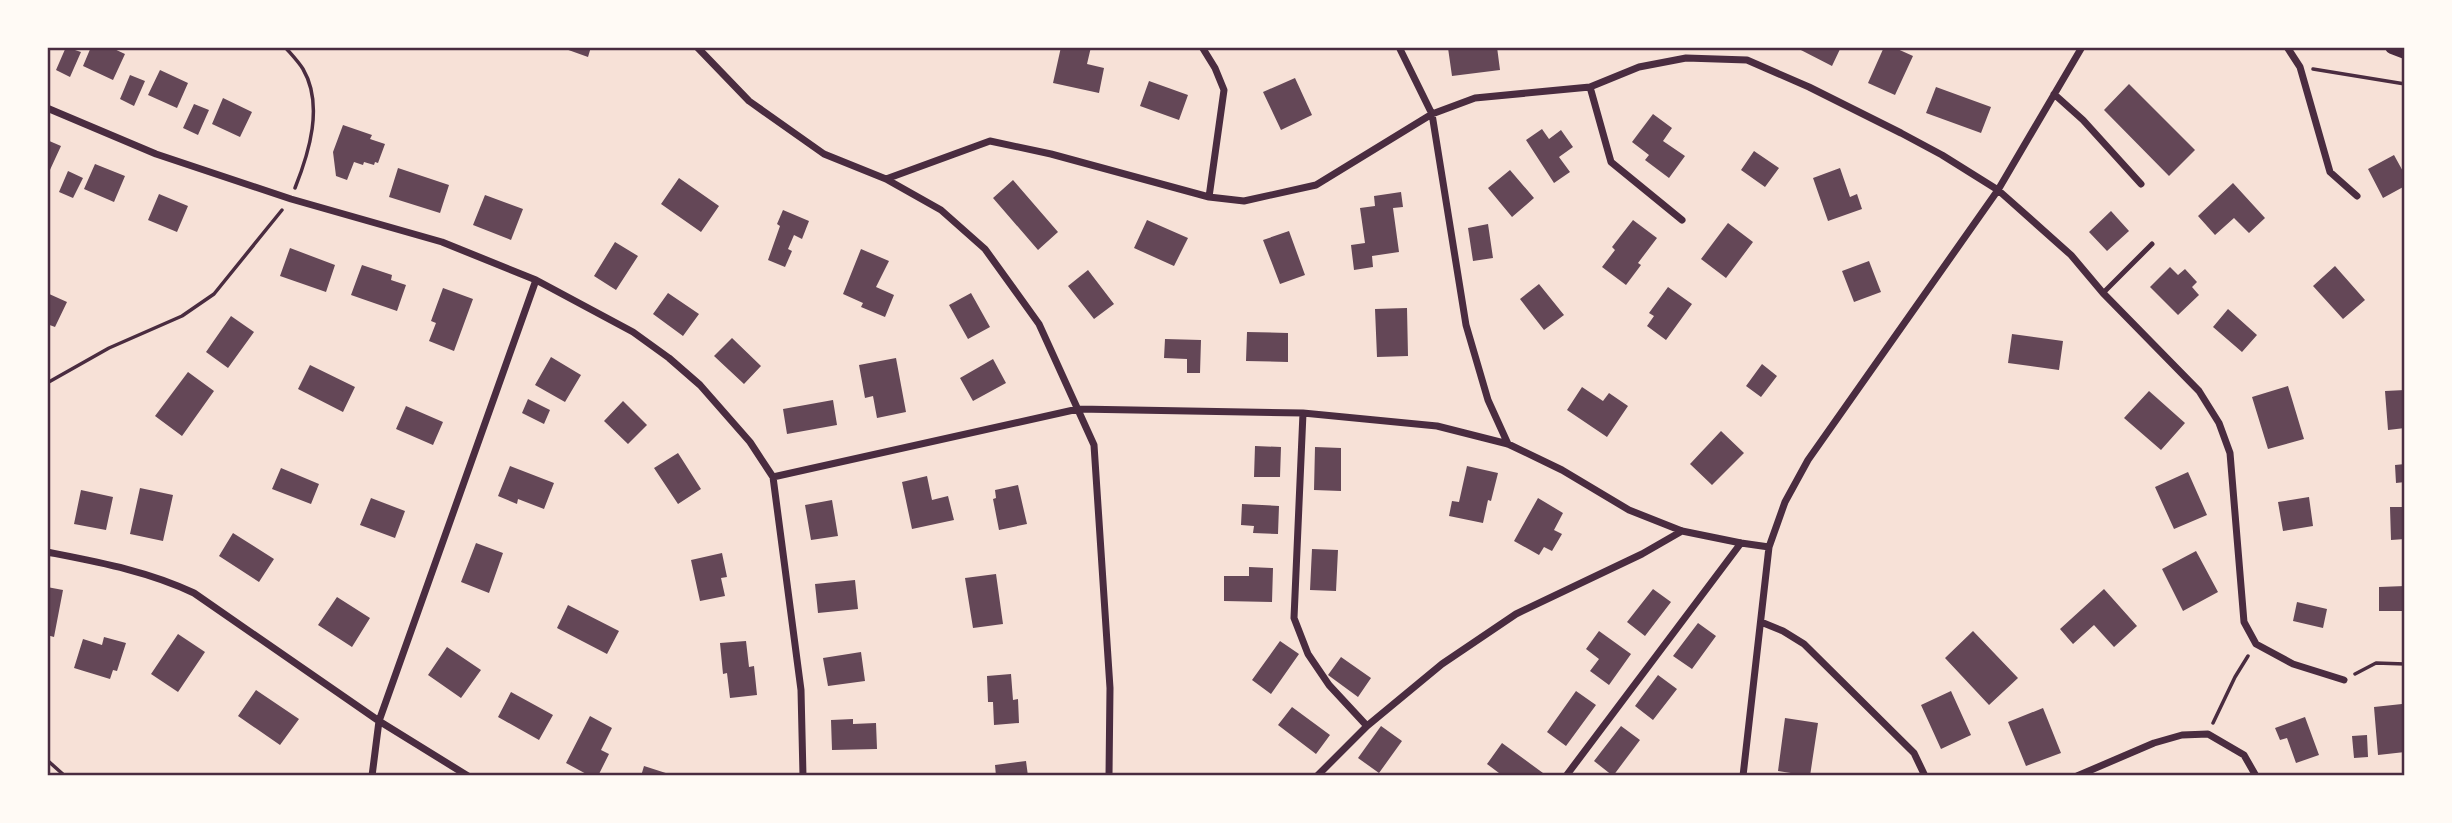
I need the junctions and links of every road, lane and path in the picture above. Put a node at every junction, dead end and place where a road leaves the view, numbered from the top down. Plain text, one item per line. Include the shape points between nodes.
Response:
1 (285, 47) edge
2 (697, 47) edge
3 (1202, 47) edge
4 (1399, 47) edge
5 (2082, 47) edge
6 (2287, 47) edge
7 (2392, 47) edge
8 (2405, 52) edge
9 (2300, 67) junction
10 (2405, 84) edge
11 (1590, 87) junction
12 (2054, 94) junction
13 (47, 108) edge
14 (1432, 114) junction
15 (886, 179) junction
16 (2141, 184) dead end
17 (1998, 190) junction
18 (2357, 196) dead end
19 (1209, 197) junction
20 (291, 199) junction
21 (1682, 219) dead end
22 (2152, 244) dead end
23 (536, 280) junction
24 (2103, 293) junction
25 (47, 383) edge
26 (1078, 409) junction
27 (1303, 413) junction
28 (1508, 444) junction
29 (773, 477) junction
30 (1682, 531) junction
31 (1741, 544) junction
32 (1769, 547) junction
33 (47, 552) edge
34 (1761, 622) junction
35 (2256, 644) junction
36 (2405, 664) edge
37 (2344, 680) joint
38 (379, 720) junction
39 (1367, 726) junction
40 (2208, 734) junction
41 (47, 760) edge
42 (65, 776) edge
43 (372, 776) edge
44 (468, 776) edge
45 (803, 776) edge
46 (1109, 776) edge
47 (1317, 776) edge
48 (1566, 776) edge
49 (1743, 776) edge
50 (1925, 776) edge
51 (2077, 776) edge
52 (2256, 776) edge

1 - 20 path via 303,70 313,97 306,161
2 - 15 street via 749,101 824,154
3 - 19 street via 1224,90
4 - 14 street
5 - 12 street
6 - 9 street
7 - 8 main road
9 - 10 path
9 - 18 street via 2330,173
11 - 14 street via 1475,98
11 - 17 street via 1639,67 1686,58 1747,60 1901,133
11 - 21 street via 1611,162
12 - 16 street
12 - 17 street
13 - 20 street via 156,154
14 - 19 street via 1316,185 1244,201
14 - 28 street via 1466,325 1488,400
15 - 19 street via 990,141
15 - 26 street via 940,210 985,248 1039,324
17 - 24 street via 2071,255
17 - 32 street via 1808,460
20 - 23 street via 442,242
20 - 25 path via 214,294 182,316 109,348
22 - 24 lane
23 - 29 street via 633,332 669,358 727,414
23 - 38 street
24 - 35 street via 2199,391 2219,423 2230,453 2244,622
26 - 27 street
26 - 29 street
26 - 46 street via 1094,445 1110,688
27 - 28 street via 1437,426
27 - 39 street via 1294,618 1308,654
28 - 30 street via 1629,510
29 - 45 street via 801,690
30 - 31 street
30 - 39 street via 1516,614 1442,664
31 - 32 street
31 - 48 street
32 - 34 street
33 - 38 street via 152,575 194,593
34 - 49 street
34 - 50 street via 1804,644 1914,753
35 - 37 street via 2293,664
35 - 40 path
36 - 37 path via 2376,663
38 - 43 street
38 - 44 street
39 - 47 street
40 - 51 street via 2154,743
40 - 52 street via 2244,755
41 - 42 path

